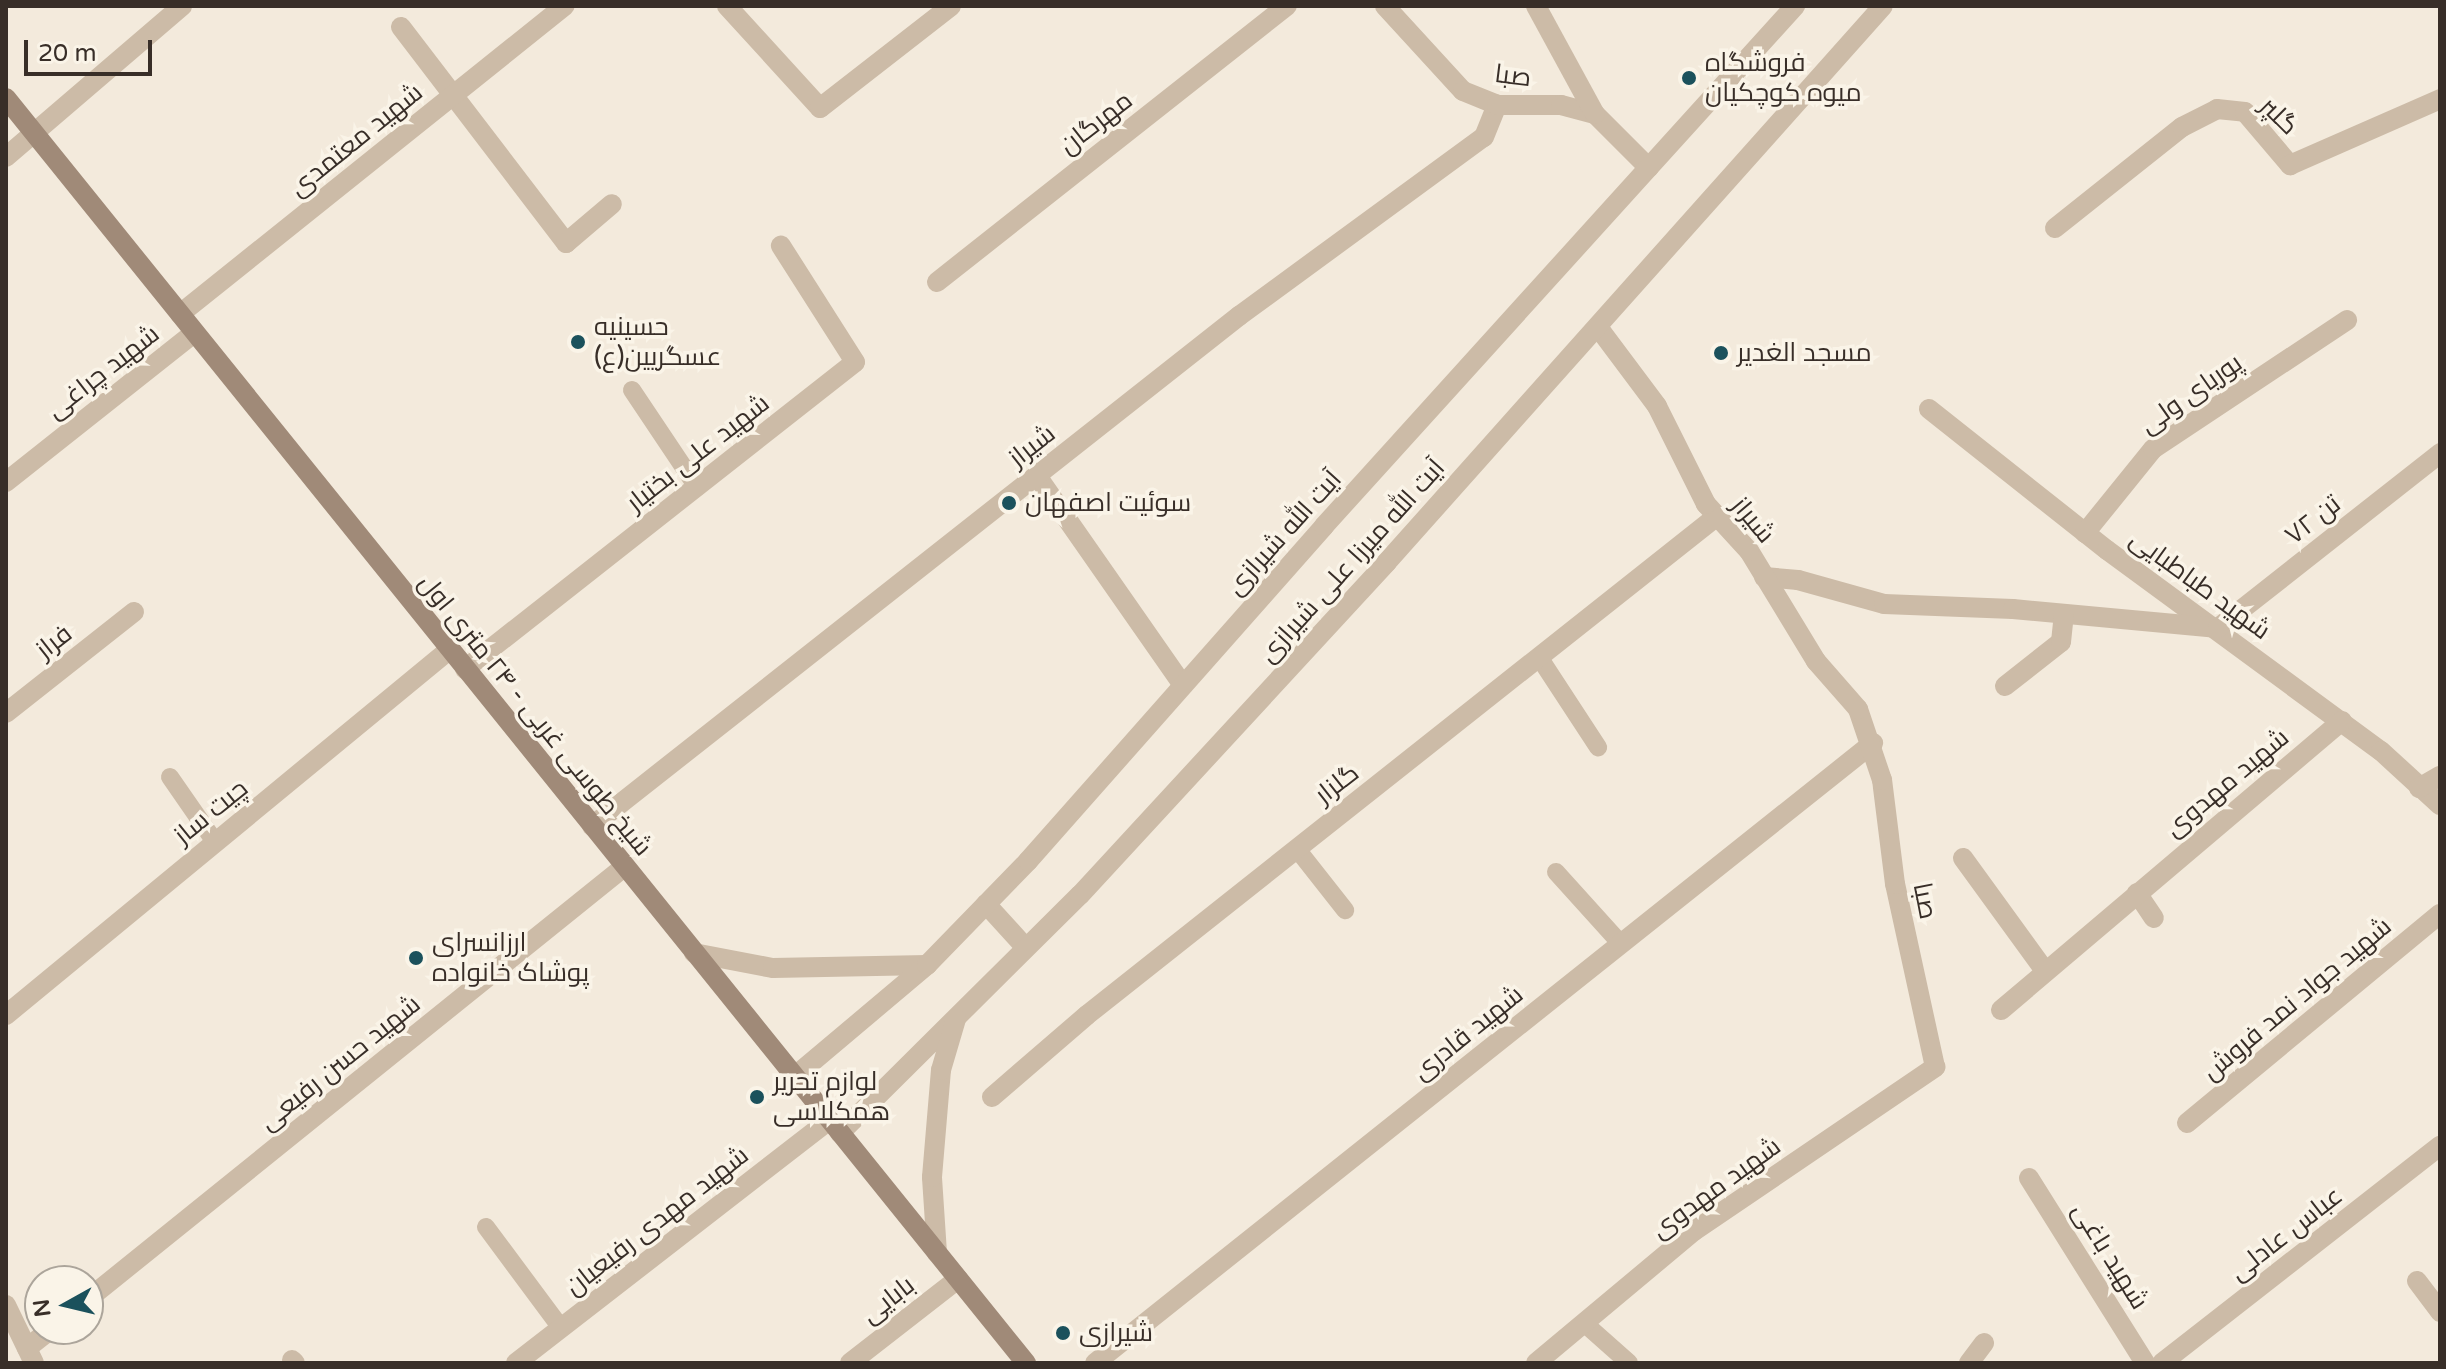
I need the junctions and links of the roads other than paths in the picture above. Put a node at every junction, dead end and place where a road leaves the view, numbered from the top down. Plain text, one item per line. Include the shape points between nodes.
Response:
1 (182, 6) edge
2 (565, 6) edge
3 (727, 6) edge
4 (951, 6) edge
5 (1287, 6) edge
6 (1385, 6) edge
7 (1536, 6) edge
8 (1795, 6) edge
9 (1883, 6) edge
10 (401, 27) dead end
11 (450, 97) junction
12 (6, 98) edge
13 (2440, 99) edge
14 (1497, 105) junction
15 (1595, 114) junction
16 (35, 134) junction
17 (6, 157) edge
18 (1649, 168) junction
19 (612, 204) dead end
20 (2055, 228) dead end
21 (781, 246) dead end
22 (937, 282) dead end
23 (180, 314) junction
24 (2347, 320) dead end
25 (1598, 327) junction
26 (194, 333) junction
27 (632, 390) dead end
28 (1929, 409) dead end
29 (2440, 453) edge
30 (1037, 476) junction
31 (6, 482) edge
32 (697, 487) junction
33 (1717, 516) junction
34 (2085, 533) junction
35 (1764, 577) junction
36 (134, 612) dead end
37 (2064, 614) junction
38 (2218, 628) junction
39 (449, 650) junction
40 (1539, 657) junction
41 (465, 669) junction
42 (1183, 685) junction
43 (2005, 686) dead end
44 (6, 713) edge
45 (2342, 721) junction
46 (1873, 743) junction
47 (1598, 747) dead end
48 (2440, 776) edge
49 (170, 777) dead end
50 (2419, 788) junction
51 (2440, 805) edge
52 (592, 826) junction
53 (215, 842) junction
54 (1297, 849) junction
55 (1963, 858) dead end
56 (624, 867) junction
57 (1556, 872) dead end
58 (2137, 893) junction
59 (986, 904) junction
60 (1345, 910) dead end
61 (2440, 914) edge
62 (2154, 918) dead end
63 (1621, 944) junction
64 (1026, 948) junction
65 (694, 953) junction
66 (927, 965) junction
67 (2045, 971) junction
68 (2001, 1010) dead end
69 (6, 1015) edge
70 (957, 1017) junction
71 (1935, 1067) joint
72 (794, 1077) junction
73 (992, 1097) dead end
74 (2187, 1123) dead end
75 (835, 1126) junction
76 (2440, 1146) edge
77 (2029, 1178) dead end
78 (486, 1227) dead end
79 (937, 1253) junction
80 (958, 1279) junction
81 (104, 1286) edge
82 (6, 1305) edge
83 (1584, 1323) junction
84 (561, 1328) junction
85 (1984, 1343) dead end
86 (31, 1356) edge
87 (516, 1363) edge
88 (850, 1363) edge
89 (1026, 1363) edge
90 (1095, 1363) edge
91 (1536, 1363) edge
92 (1629, 1363) edge
93 (1969, 1363) edge
94 (2145, 1363) edge
95 (2162, 1363) edge

1 - 16 street
2 - 11 street, شهید معتمدی
3 - 4 street via 820,108
5 - 22 street, مهرگان
6 - 14 street, صبا via 1463,91
7 - 15 street
8 - 18 street, آیت الله شیرازی
9 - 25 street, آیت الله میرزا علی شیرازی
10 - 11 street
11 - 19 street via 566,243
11 - 23 street, شهید معتمدی
12 - 16 main road, شیخ طوسی غربی - ۲۴ متری اول
13 - 20 street, گلپر via 2290,165 2245,112 2217,109 2182,127
14 - 15 street, صبا via 1561,105
14 - 30 street, شیراز via 1484,137 1239,316
15 - 18 street
16 - 17 street
16 - 23 main road, شیخ طوسی غربی - ۲۴ متری اول
18 - 42 street, آیت الله شیرازی
21 - 32 street, شهید علی بختیار via 855,362
23 - 26 main road, شیخ طوسی غربی - ۲۴ متری اول
24 - 34 street, پوریای ولی via 2153,449
25 - 33 street, شیراز via 1657,406
25 - 64 street, آیت الله میرزا علی شیرازی via 1354,598
26 - 31 street, شهید چراغی
26 - 39 main road, شیخ طوسی غربی - ۲۴ متری اول
27 - 32 lane
28 - 34 street, شهید طباطبایی
29 - 38 street, ۷۲ تن
30 - 42 street
30 - 52 street, شیراز
32 - 41 street, شهید علی بختیار
33 - 35 street, شیراز
33 - 40 street, گلزار
34 - 38 street, شهید طباطبایی
35 - 37 street via 1798,580 1884,604
35 - 46 street, شیراز via 1816,661 1858,709
36 - 44 street, فراز
37 - 38 street
37 - 43 street via 2061,642
38 - 45 street, شهید طباطبایی
39 - 41 main road, شیخ طوسی غربی - ۲۴ متری اول
39 - 53 street, چیت ساز
40 - 47 lane
40 - 54 street, گلزار
41 - 52 main road, شیخ طوسی غربی - ۲۴ متری اول
42 - 59 street, آیت الله شیرازی
45 - 50 street, شهید طباطبایی
45 - 58 street, شهید مهدوی
46 - 63 street, شهید قادری
46 - 71 street, صبا via 1895,884
48 - 50 street
49 - 53 lane
50 - 51 street, شهید طباطبایی
52 - 56 main road, شیخ طوسی غربی - ۲۴ متری اول
53 - 69 street, چیت ساز
54 - 60 lane
54 - 73 street, گلزار
55 - 67 street
56 - 65 main road, شیخ طوسی غربی - ۲۴ متری اول
56 - 81 street, شهید حسن رفیعی
57 - 63 lane
58 - 62 street
58 - 67 street, شهید مهدوی
59 - 64 street
59 - 66 street, آیت الله شیرازی
61 - 74 street, شهید جواد نمد فروش
63 - 90 street, شهید قادری
64 - 70 street, آیت الله میرزا علی شیرازی
65 - 66 street via 773,968
65 - 72 main road, شیخ طوسی غربی - ۲۴ متری اول
66 - 72 street, آیت الله شیرازی
67 - 68 street, شهید مهدوی
70 - 75 street, آیت الله میرزا علی شیرازی
70 - 79 street via 940,1085 932,1177
71 - 83 street, شهید مهدوی via 1694,1231
72 - 75 main road, شیخ طوسی غربی - ۲۴ متری اول
75 - 79 main road, شیخ طوسی غربی - ۲۴ متری اول
75 - 84 street, شهید مهدی رفیعیان
76 - 95 street, عباس عادلی
77 - 94 street, شهید باغی
78 - 84 lane
79 - 80 main road, شیخ طوسی غربی - ۲۴ متری اول
80 - 88 street, بابایی
80 - 89 main road, شیخ طوسی غربی - ۲۴ متری اول
82 - 86 street
83 - 91 street, شهید مهدوی
83 - 92 lane
84 - 87 street, شهید مهدی رفیعیان
85 - 93 street

